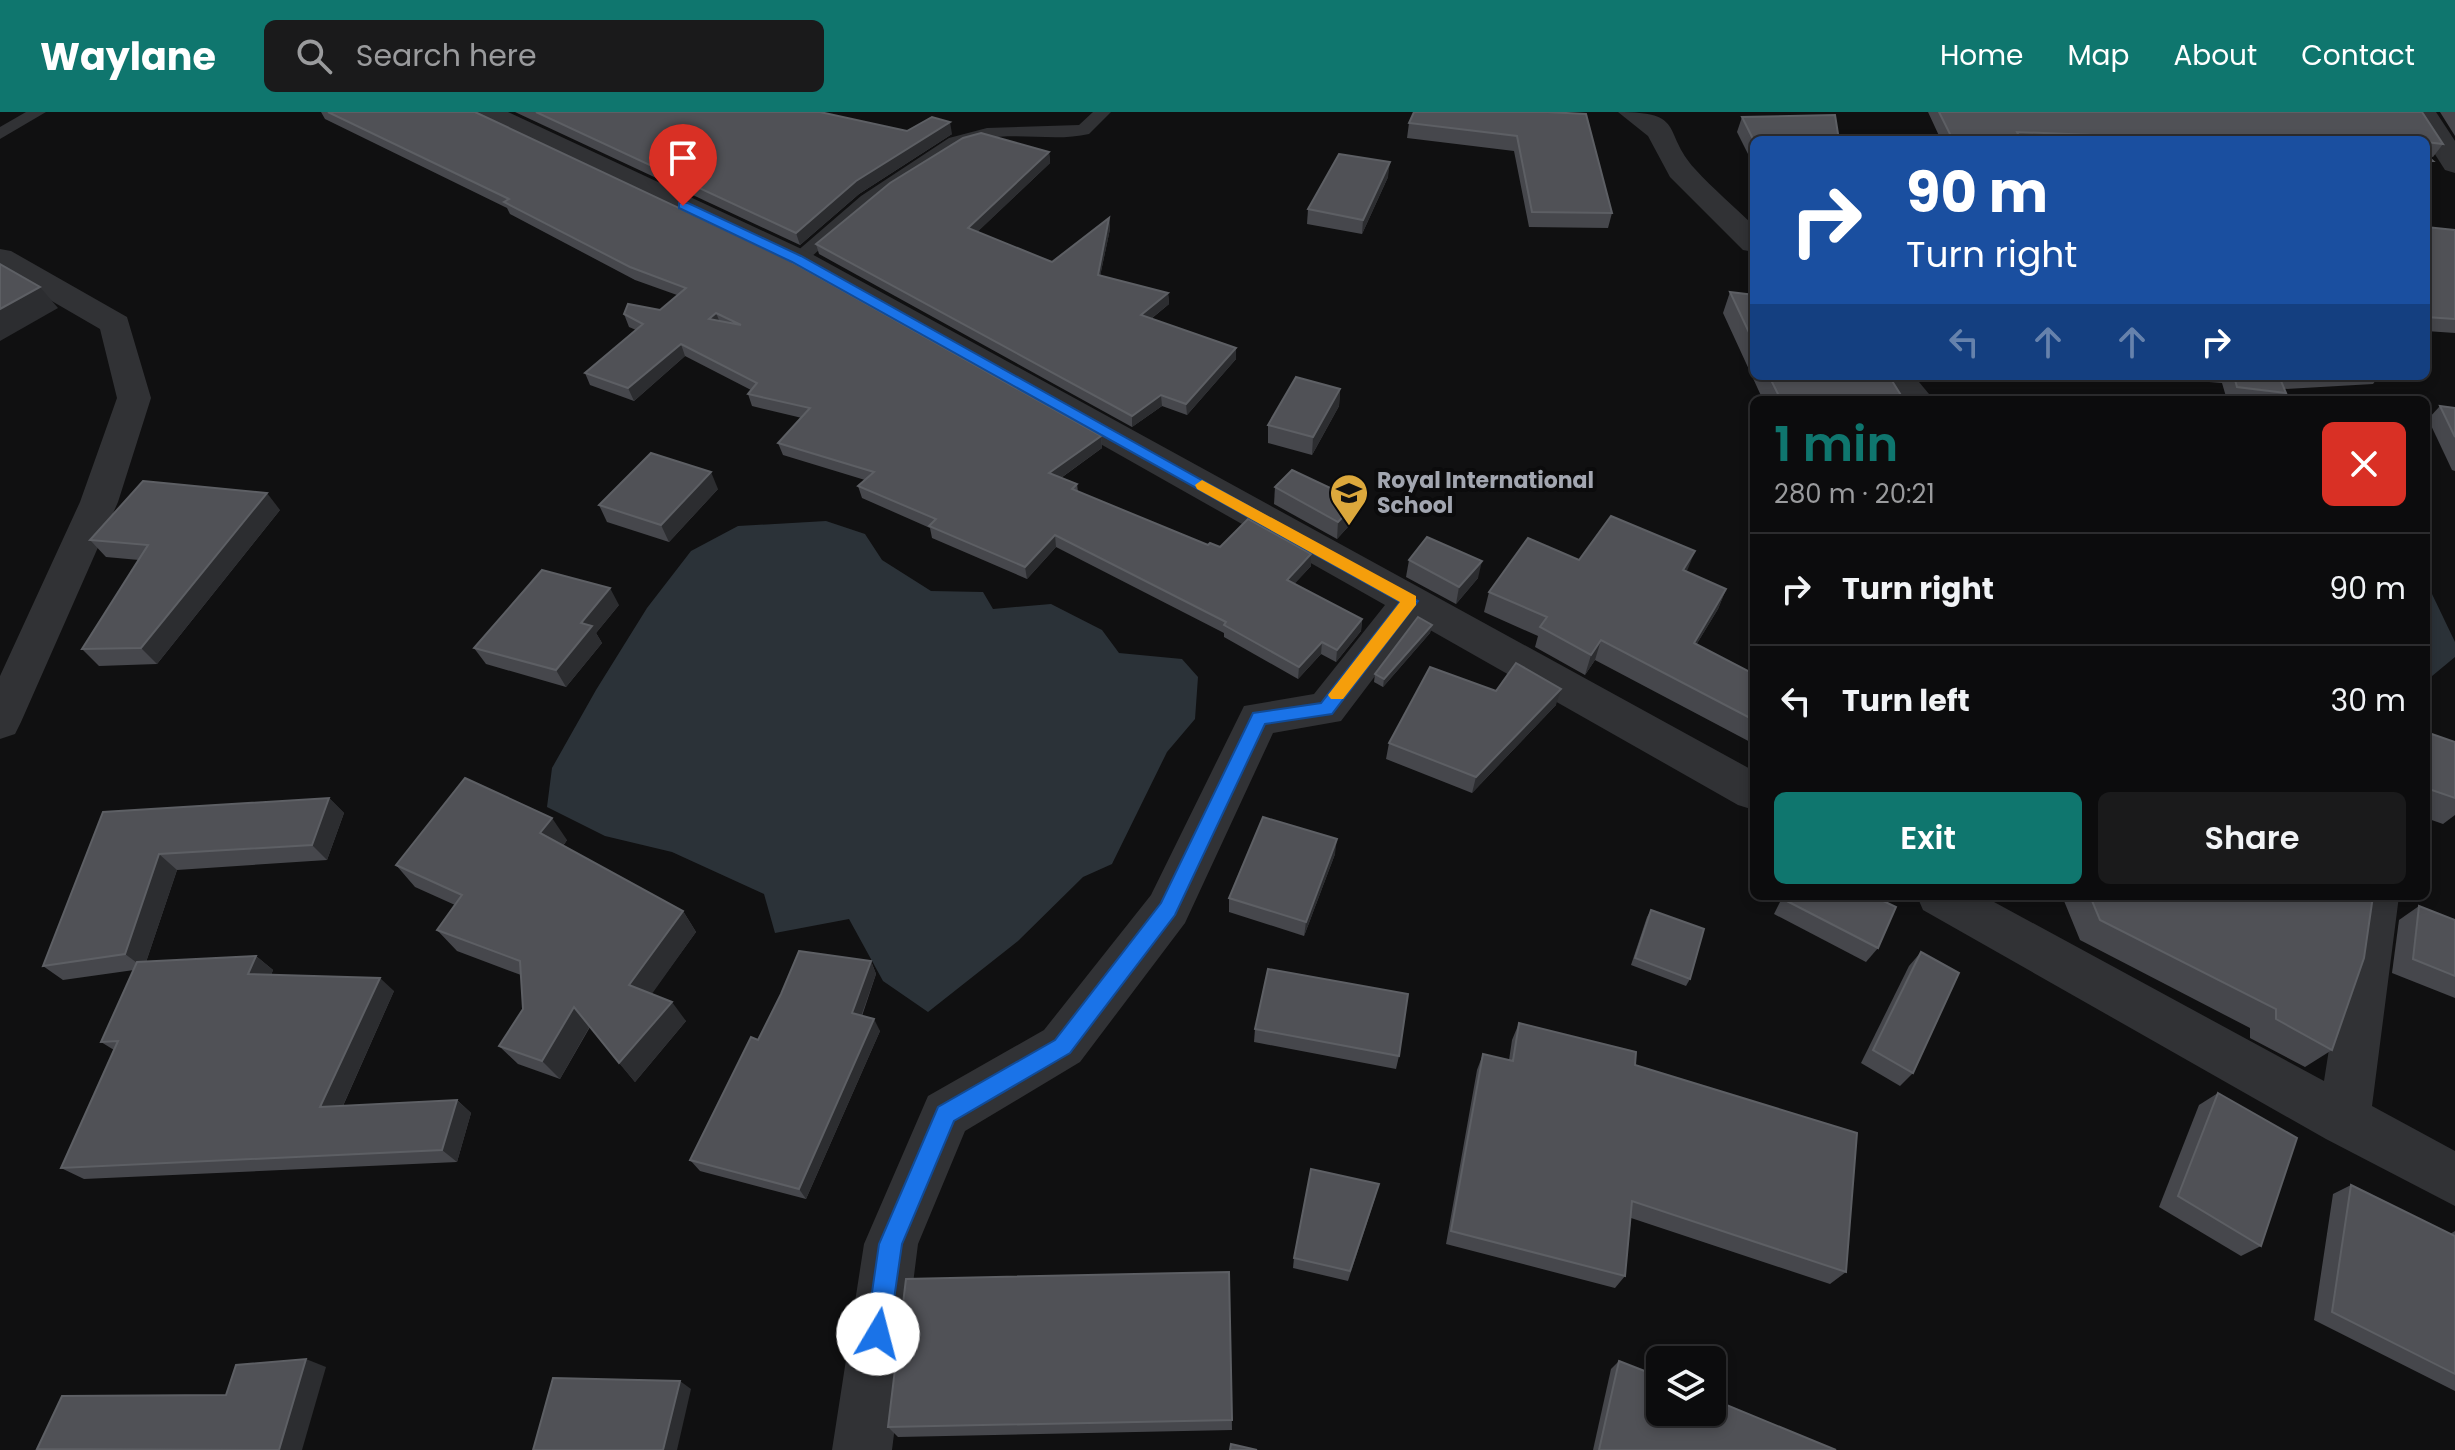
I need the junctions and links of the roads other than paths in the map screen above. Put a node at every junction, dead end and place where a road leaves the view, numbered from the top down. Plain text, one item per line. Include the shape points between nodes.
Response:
1 (38, 112) edge
2 (485, 112) edge
3 (1103, 112) edge
4 (1632, 112) edge
5 (2422, 112) edge
6 (0, 134) edge
7 (2455, 164) edge
8 (1750, 239) edge
9 (0, 258) edge
10 (797, 259) junction
11 (1898, 380) edge
12 (1913, 396) edge
13 (1410, 601) junction
14 (0, 722) edge
15 (1750, 790) edge
16 (1947, 900) edge
17 (2375, 900) edge
18 (2344, 1121) junction
19 (2455, 1180) edge
20 (862, 1450) edge

1 - 6 lane
2 - 10 street
3 - 10 lane via 1083,130 987,133 955,142 867,200
4 - 8 street via 1660,131 1680,171
5 - 7 street
9 - 14 street via 115,324 134,398 99,502
10 - 13 street
11 - 12 street
13 - 15 street
13 - 20 street via 1326,709 1259,718 1168,909 1062,1046 946,1114 891,1244
16 - 18 street
17 - 18 street
18 - 19 street

